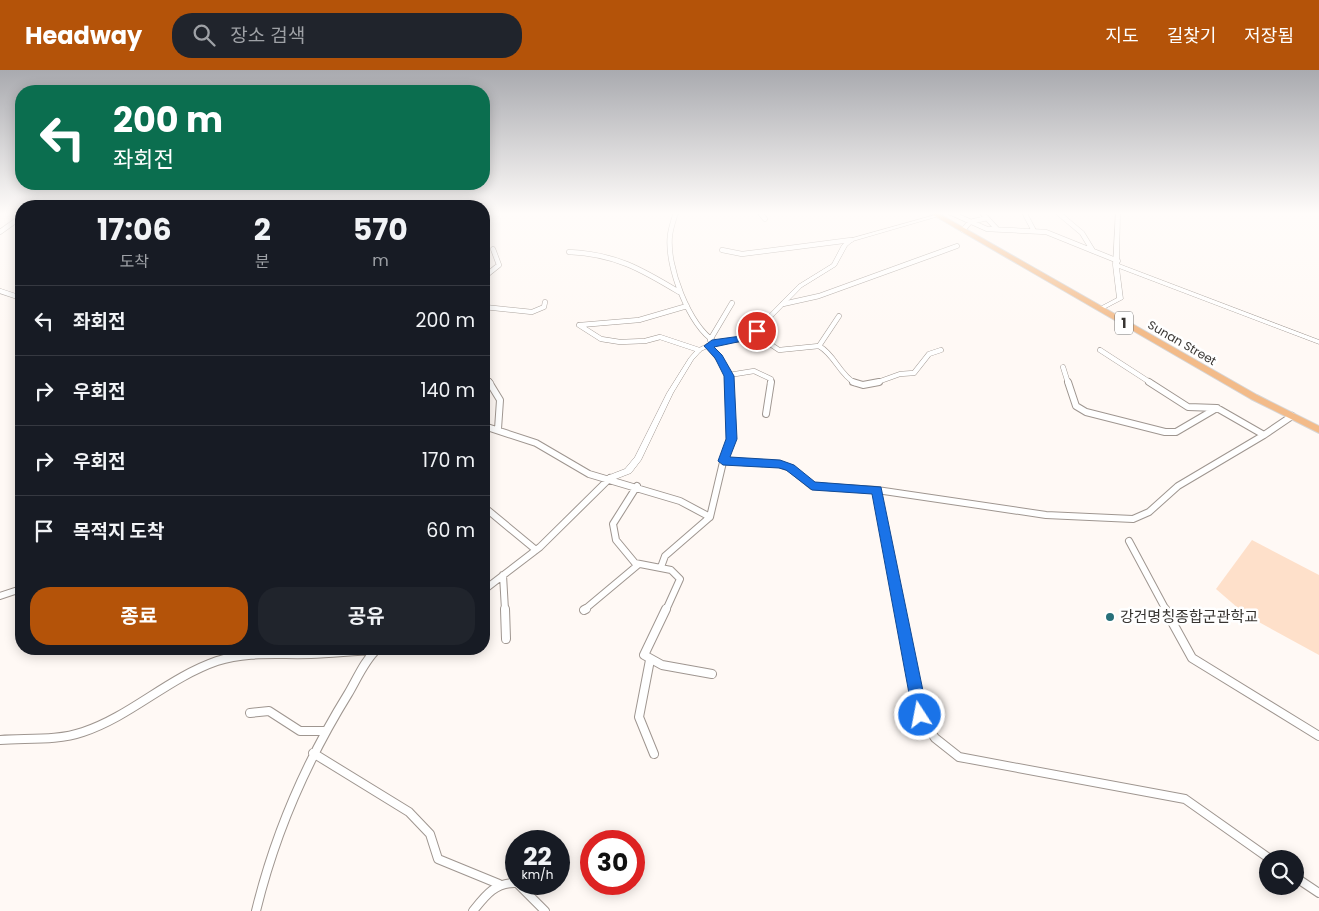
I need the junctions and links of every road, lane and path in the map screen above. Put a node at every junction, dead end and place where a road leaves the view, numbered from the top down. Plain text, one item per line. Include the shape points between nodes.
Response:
1 (494, 251) edge
2 (672, 251) edge
3 (728, 251) edge
4 (763, 251) edge
5 (842, 251) edge
6 (943, 251) edge
7 (1000, 251) edge
8 (1093, 251) edge
9 (1117, 251) edge
10 (569, 252) dead end
11 (1117, 263) junction
12 (490, 272) edge
13 (0, 291) edge
14 (679, 292) junction
15 (15, 296) edge
16 (544, 302) dead end
17 (732, 303) dead end
18 (784, 304) junction
19 (687, 306) junction
20 (490, 308) edge
21 (1100, 309) junction
22 (839, 316) dead end
23 (737, 340) junction
24 (1319, 342) edge
25 (711, 343) junction
26 (819, 346) junction
27 (699, 350) junction
28 (941, 350) dead end
29 (1100, 350) dead end
30 (1063, 367) dead end
31 (729, 376) junction
32 (490, 382) edge
33 (1217, 408) junction
34 (766, 414) dead end
35 (1292, 416) junction
36 (490, 427) edge
37 (498, 429) junction
38 (1319, 430) edge
39 (1264, 436) junction
40 (723, 461) junction
41 (610, 478) junction
42 (636, 486) junction
43 (877, 490) junction
44 (490, 512) edge
45 (710, 518) junction
46 (1129, 541) dead end
47 (536, 550) junction
48 (639, 564) junction
49 (661, 567) junction
50 (503, 575) junction
51 (490, 585) edge
52 (15, 591) edge
53 (0, 596) edge
54 (584, 610) dead end
55 (506, 639) dead end
56 (246, 655) edge
57 (372, 655) edge
58 (650, 660) junction
59 (712, 674) dead end
60 (250, 713) dead end
61 (324, 731) junction
62 (1319, 736) edge
63 (0, 740) edge
64 (313, 753) junction
65 (654, 754) dead end
66 (1259, 851) edge
67 (1304, 882) edge
68 (505, 883) edge
69 (499, 884) junction
70 (1319, 893) edge
71 (528, 895) edge
72 (256, 911) edge
73 (473, 911) edge
74 (545, 911) edge

1 - 12 street via 499,264
2 - 14 street
3 - 4 street via 742,254
5 - 18 street via 834,266 806,281
6 - 18 street via 819,296
7 - 21 main road, Sunan Street / 1
8 - 11 street
9 - 11 street
10 - 14 street via 589,253 636,266
11 - 21 street via 1120,299
11 - 24 street
13 - 15 street
14 - 19 street
16 - 20 street via 544,307 535,312
17 - 25 street
18 - 23 street via 757,331
19 - 25 street
19 - 27 street via 639,320 579,325 601,339 620,342 660,337
21 - 35 main road, Sunan Street / 1
22 - 26 street
23 - 25 street
23 - 26 street via 766,342 779,350
25 - 27 street
25 - 31 street
26 - 28 street via 834,357 848,379 862,384 914,373 929,354
27 - 41 street via 670,393 638,458 628,470
29 - 33 street via 1188,408
30 - 33 street via 1076,406 1086,412 1164,432 1176,432
31 - 34 street via 754,371 771,379
31 - 40 street via 731,439
32 - 37 street via 499,392 501,401
33 - 39 street
35 - 38 main road, Sunan Street / 1
35 - 39 street
36 - 37 street
37 - 41 street via 536,443 590,474
39 - 43 street via 1178,486 1149,512 1133,519 1046,515
40 - 43 street via 780,464 812,486
40 - 45 street
41 - 42 street
41 - 47 street
42 - 45 street via 680,501
42 - 48 street via 613,524 616,540 629,558
43 - 66 street via 920,715 935,738 959,756 1184,799
44 - 47 street
45 - 49 street via 665,556
46 - 62 street via 1192,658
47 - 50 street
48 - 49 street
48 - 54 street
49 - 58 street via 677,574 680,585 648,644 644,655
50 - 51 street
50 - 55 street
52 - 53 street
56 - 63 street via 203,666 82,732
57 - 61 street
58 - 59 street
58 - 65 street via 639,717
60 - 61 street via 269,712 300,731
61 - 64 street
64 - 69 street via 409,812 430,834 438,859
64 - 72 street via 275,838
67 - 70 street
68 - 69 street
69 - 73 street
71 - 74 street

